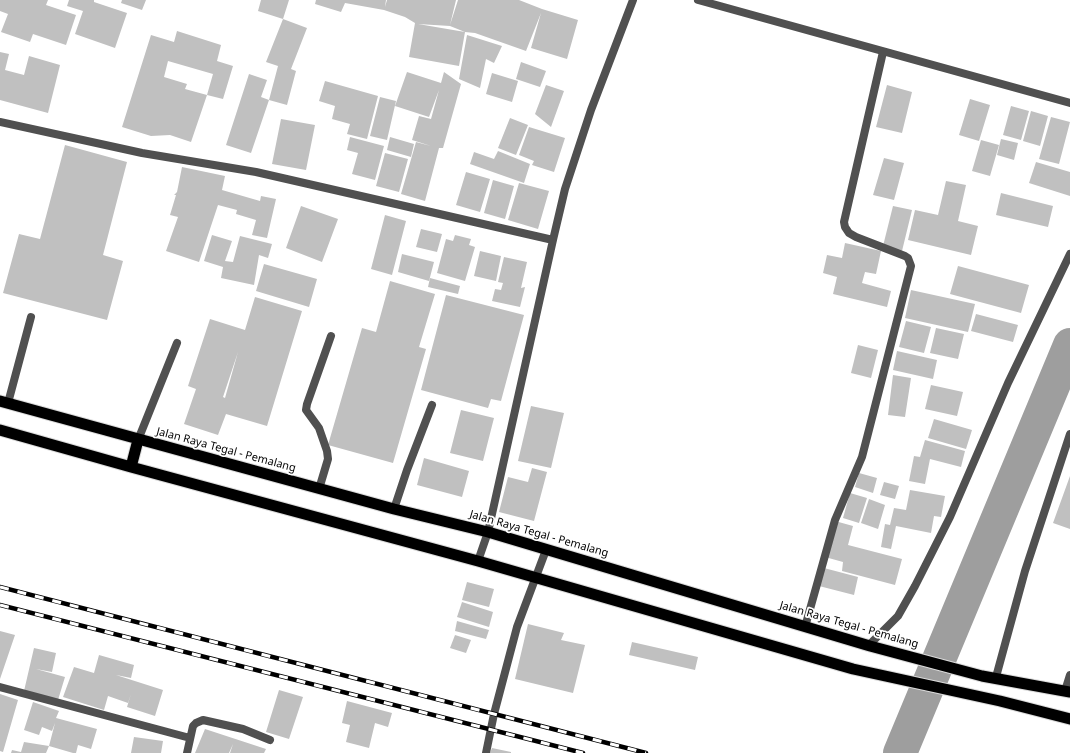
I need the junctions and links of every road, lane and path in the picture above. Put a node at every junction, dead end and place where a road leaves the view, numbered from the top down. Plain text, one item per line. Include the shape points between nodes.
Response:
1 (633, 0) edge
2 (698, 0) edge
3 (725, 3) edge
4 (883, 52) junction
5 (1070, 104) edge
6 (0, 122) edge
7 (553, 240) junction
8 (1070, 254) edge
9 (31, 317) dead end
10 (331, 336) dead end
11 (177, 343) dead end
12 (4, 402) edge
13 (432, 406) dead end
14 (0, 430) edge
15 (1070, 434) edge
16 (138, 440) junction
17 (130, 468) junction
18 (319, 488) junction
19 (394, 509) junction
20 (488, 532) junction
21 (546, 550) junction
22 (478, 561) junction
23 (536, 578) junction
24 (805, 627) junction
25 (869, 646) junction
26 (1070, 675) edge
27 (996, 677) junction
28 (0, 687) edge
29 (1068, 691) edge
30 (1070, 719) edge
31 (190, 738) junction
32 (270, 740) dead end
33 (187, 753) edge
34 (486, 753) edge

1 - 7 street via 590,110 565,189
2 - 3 street
3 - 4 street
4 - 5 street
4 - 24 street via 844,222 849,233 905,256 911,266 862,457 835,520
6 - 7 street via 142,153 256,172
7 - 20 street
8 - 25 street via 916,586 898,616
9 - 12 street
10 - 18 street via 306,410 320,428 327,451 328,459
11 - 16 street
12 - 16 highway, Jalan Raya Tegal - Pemalang
13 - 19 street via 406,470
14 - 17 highway
15 - 27 street via 1025,571
16 - 17 highway
16 - 18 highway, Jalan Raya Tegal - Pemalang
17 - 22 highway
18 - 19 highway, Jalan Raya Tegal - Pemalang
19 - 20 highway, Jalan Raya Tegal - Pemalang
20 - 21 highway, Jalan Raya Tegal - Pemalang
20 - 22 street
21 - 23 street
21 - 24 highway, Jalan Raya Tegal - Pemalang
22 - 23 highway
23 - 30 highway via 853,669
23 - 34 street via 517,627
24 - 25 highway, Jalan Raya Tegal - Pemalang
25 - 27 highway, Jalan Raya Tegal - Pemalang via 982,676
26 - 29 street
27 - 29 highway, Jalan Raya Tegal - Pemalang
28 - 31 street
31 - 32 street via 196,722 203,720 243,729
31 - 33 street

